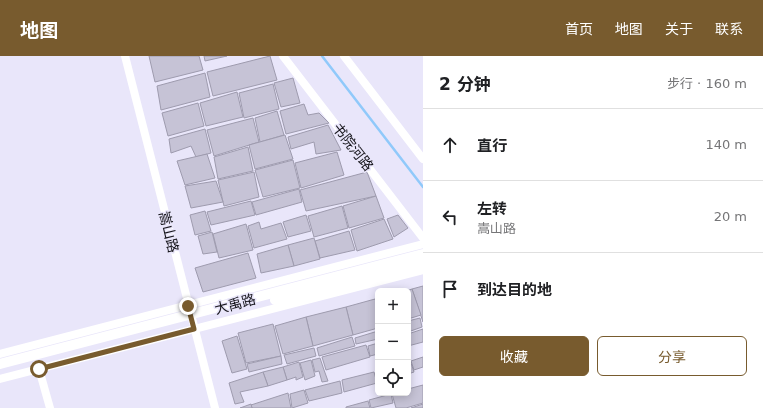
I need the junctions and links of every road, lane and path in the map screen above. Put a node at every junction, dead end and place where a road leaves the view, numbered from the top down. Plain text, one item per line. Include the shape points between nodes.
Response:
1 (125, 56) edge
2 (282, 56) edge
3 (344, 56) edge
4 (423, 159) edge
5 (423, 238) edge
6 (423, 244) edge
7 (423, 254) edge
8 (423, 263) edge
9 (423, 270) edge
10 (191, 318) junction
11 (0, 354) edge
12 (0, 364) edge
13 (39, 369) junction
14 (0, 371) edge
15 (0, 379) edge
16 (50, 408) edge
17 (215, 408) edge

1 - 10 street, 嵩山路
2 - 5 street, 书院河路
3 - 4 street
6 - 10 street
7 - 10 main road, 大禹路
8 - 10 main road, 大禹路
9 - 10 street
10 - 11 street
10 - 12 main road, 大禹路
10 - 13 street
10 - 14 main road, 大禹路
10 - 17 street, 嵩山路
13 - 15 street
13 - 16 street

